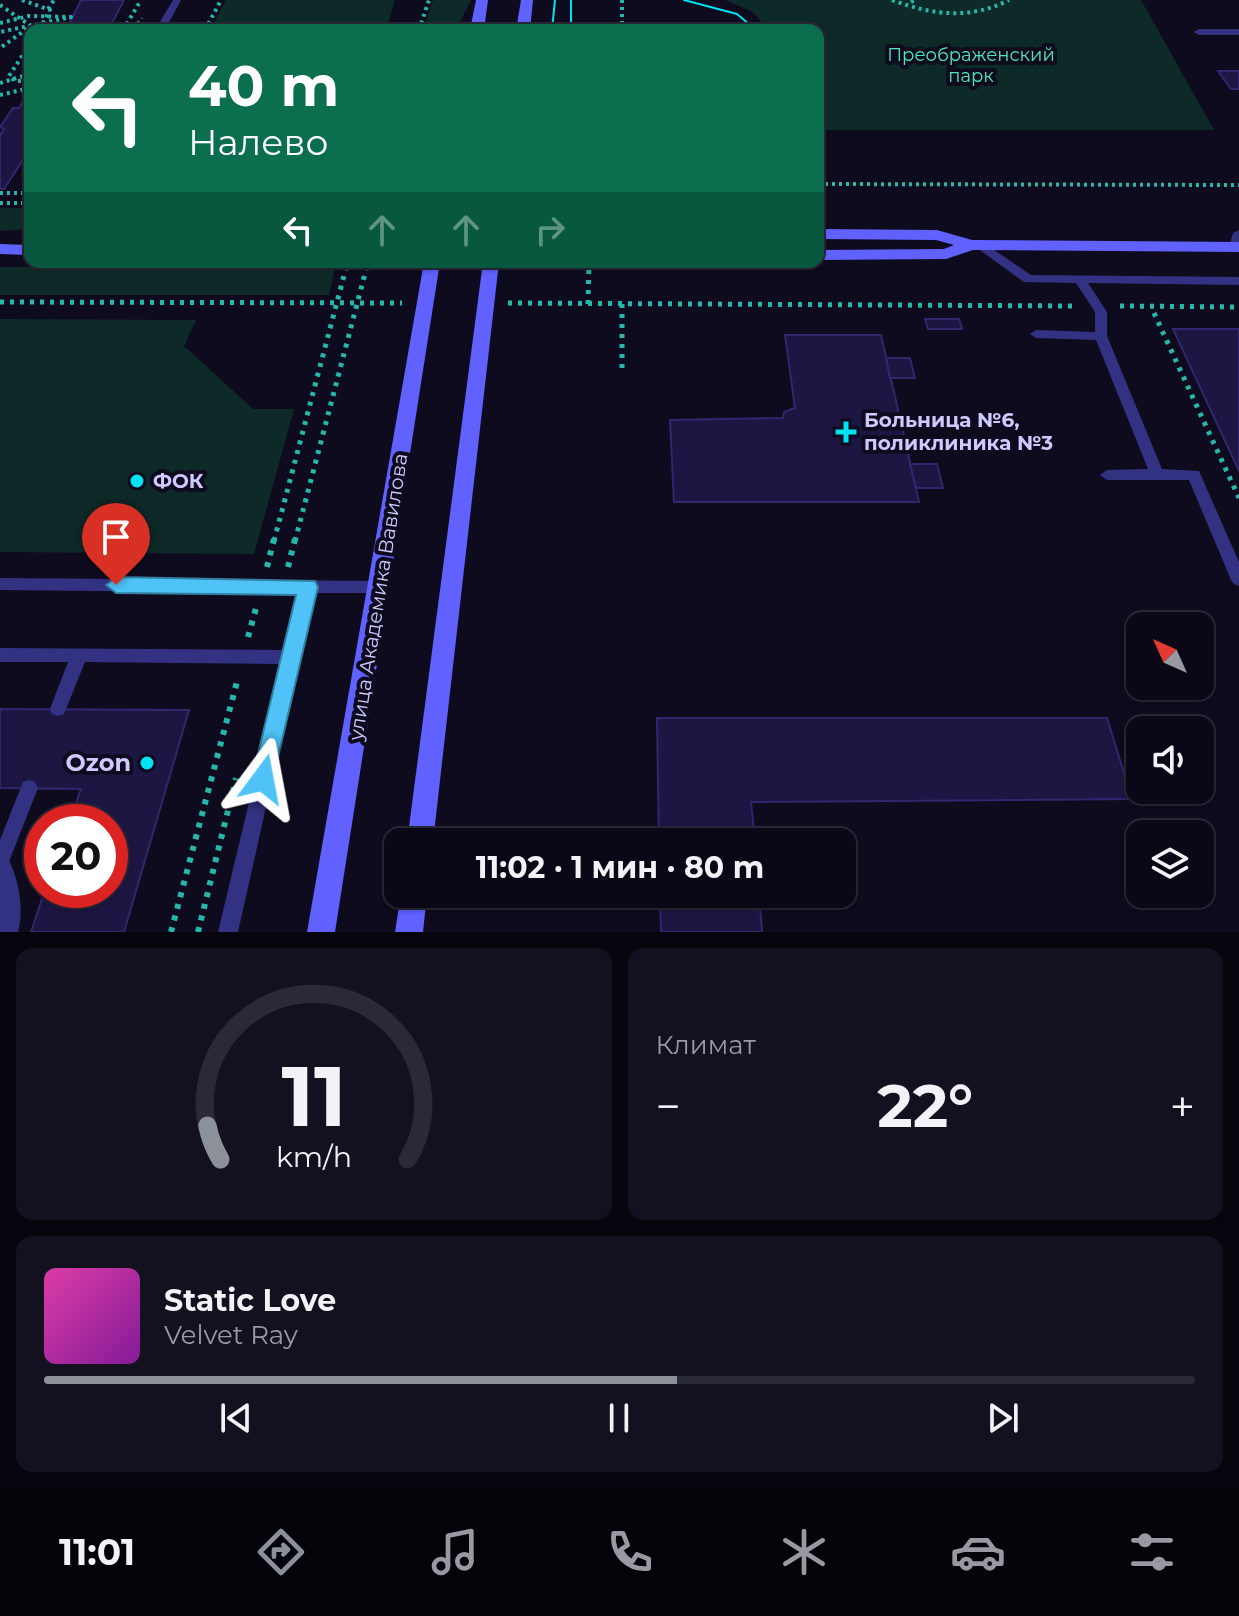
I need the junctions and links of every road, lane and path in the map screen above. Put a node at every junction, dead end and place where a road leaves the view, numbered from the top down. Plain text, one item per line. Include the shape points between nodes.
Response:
1 (23, 0) edge
2 (54, 0) edge
3 (141, 0) edge
4 (177, 0) edge
5 (221, 0) edge
6 (429, 0) edge
7 (482, 0) edge
8 (527, 0) edge
9 (622, 0) edge
10 (892, 0) edge
11 (1009, 0) edge
12 (0, 5) edge
13 (48, 9) junction
14 (48, 16) junction
15 (20, 18) junction
16 (0, 23) edge
17 (44, 23) junction
18 (28, 24) edge
19 (40, 24) edge
20 (127, 24) edge
21 (163, 24) edge
22 (208, 24) edge
23 (421, 24) edge
24 (478, 24) edge
25 (524, 24) edge
26 (622, 24) edge
27 (24, 27) edge
28 (24, 31) edge
29 (0, 32) edge
30 (1199, 32) dead end
31 (1239, 32) edge
32 (0, 48) edge
33 (24, 54) edge
34 (24, 76) edge
35 (9, 80) junction
36 (24, 81) edge
37 (0, 83) edge
38 (24, 89) edge
39 (0, 95) edge
40 (824, 184) edge
41 (1239, 185) edge
42 (0, 193) edge
43 (23, 193) edge
44 (0, 203) edge
45 (24, 203) edge
46 (824, 234) edge
47 (1238, 242) edge
48 (976, 245) junction
49 (0, 249) edge
50 (24, 250) edge
51 (824, 255) edge
52 (366, 268) edge
53 (431, 268) edge
54 (490, 268) edge
55 (589, 268) edge
56 (1239, 281) edge
57 (1081, 282) junction
58 (0, 302) edge
59 (355, 303) junction
60 (408, 303) dead end
61 (520, 303) dead end
62 (588, 304) junction
63 (622, 304) junction
64 (1099, 306) junction
65 (1239, 307) edge
66 (1154, 313) dead end
67 (1036, 334) dead end
68 (1101, 336) junction
69 (622, 370) dead end
70 (1157, 474) junction
71 (1107, 475) dead end
72 (1239, 498) edge
73 (1239, 580) edge
74 (0, 584) edge
75 (308, 587) junction
76 (381, 587) junction
77 (0, 655) edge
78 (79, 656) junction
79 (291, 657) junction
80 (58, 709) dead end
81 (29, 788) dead end
82 (422, 828) edge
83 (0, 863) edge
84 (0, 869) edge
85 (412, 908) edge
86 (4, 932) edge
87 (228, 932) edge
88 (321, 932) edge
89 (409, 932) edge

1 - 13 path
2 - 13 path
3 - 20 path
4 - 21 lane
5 - 22 path
6 - 23 path
7 - 24 street
8 - 25 street
9 - 26 path
10 - 11 path via 925,13 988,12
12 - 15 path
13 - 14 path
14 - 15 path
14 - 17 path
14 - 17 path via 71,17
15 - 16 path
15 - 18 path
17 - 19 path
27 - 29 path
28 - 32 path
30 - 31 lane
33 - 35 path
34 - 35 path
35 - 36 path
35 - 37 path
38 - 39 path
40 - 41 path
42 - 43 path
44 - 45 path
46 - 48 street via 937,235
47 - 48 street
48 - 51 street via 946,254
48 - 57 lane via 1028,279
49 - 50 street
52 - 59 path
53 - 76 street, улица Академика Вавилова
54 - 82 street
55 - 62 path
56 - 57 lane
57 - 64 lane
58 - 59 path
59 - 60 path
61 - 62 path
62 - 63 path
63 - 64 path
63 - 69 path
64 - 65 path
64 - 68 lane
66 - 72 path
67 - 68 lane
68 - 70 lane
70 - 71 lane
70 - 73 lane via 1194,475
74 - 75 lane
75 - 76 lane
75 - 79 lane
76 - 88 street, улица Академика Вавилова
77 - 78 lane
78 - 79 lane
78 - 80 lane
79 - 87 lane
81 - 83 lane
84 - 86 street via 9,914
85 - 89 street

